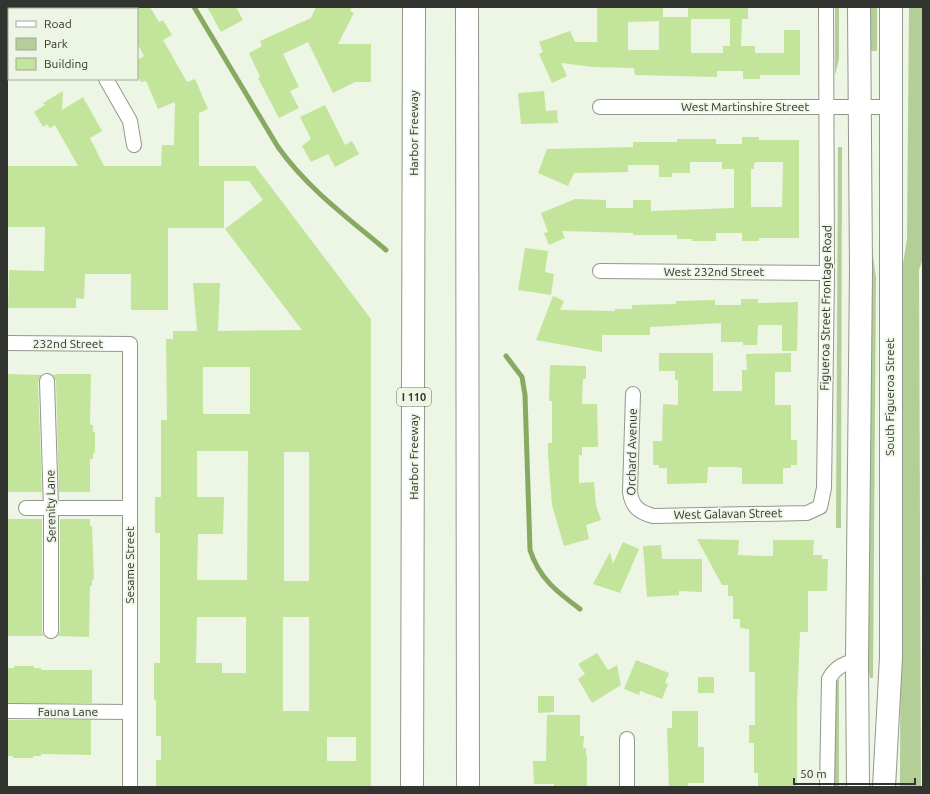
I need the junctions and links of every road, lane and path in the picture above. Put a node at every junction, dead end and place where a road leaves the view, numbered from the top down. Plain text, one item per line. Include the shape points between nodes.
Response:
1 (414, 7) edge
2 (467, 7) edge
3 (826, 7) edge
4 (859, 7) edge
5 (891, 7) edge
6 (107, 80) edge
7 (600, 107) dead end
8 (827, 107) junction
9 (861, 107) junction
10 (890, 107) junction
11 (134, 145) dead end
12 (600, 271) dead end
13 (827, 273) junction
14 (7, 343) edge
15 (130, 344) joint
16 (48, 381) dead end
17 (633, 394) dead end
18 (820, 507) joint
19 (26, 508) dead end
20 (51, 508) junction
21 (130, 508) junction
22 (636, 508) joint
23 (51, 631) dead end
24 (857, 660) junction
25 (7, 711) edge
26 (130, 712) junction
27 (627, 739) dead end
28 (130, 787) edge
29 (412, 787) edge
30 (468, 787) edge
31 (627, 787) edge
32 (828, 787) edge
33 (858, 787) edge
34 (884, 787) edge

1 - 29 main road, Harbor Freeway / I 110
2 - 30 main road
3 - 8 street, Figueroa Street Frontage Road
4 - 9 main road
5 - 10 main road, South Figueroa Street
6 - 11 street via 130,121
7 - 8 street, West Martinshire Street
8 - 9 street, West Martinshire Street
8 - 13 street, Figueroa Street Frontage Road
9 - 10 street, West Martinshire Street
9 - 24 main road
10 - 34 main road, South Figueroa Street via 891,657
12 - 13 street, West 232nd Street
13 - 18 street, Figueroa Street Frontage Road via 824,488
14 - 15 street, 232nd Street
15 - 21 street, Sesame Street
16 - 20 street, Serenity Lane
17 - 22 street, Orchard Avenue via 630,492 631,502
18 - 22 street, West Galavan Street via 807,513 664,516 653,516
19 - 20 street
20 - 21 street
20 - 23 street, Serenity Lane
21 - 26 street, Sesame Street
24 - 32 street via 840,665 829,679
24 - 33 main road
25 - 26 street, Fauna Lane
26 - 28 street, Sesame Street
27 - 31 street

